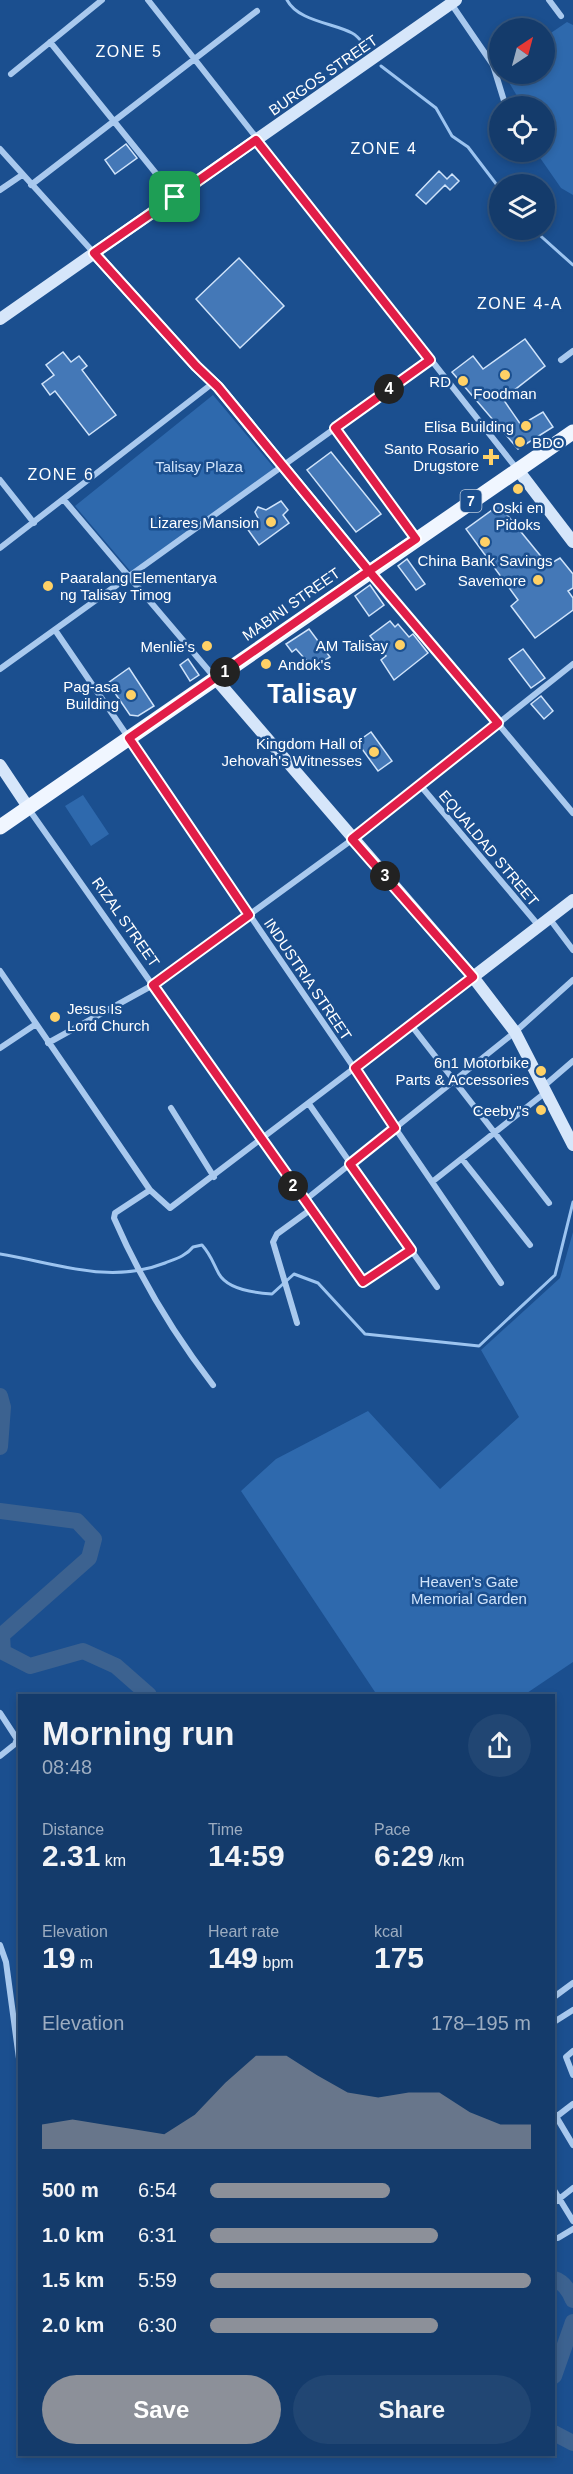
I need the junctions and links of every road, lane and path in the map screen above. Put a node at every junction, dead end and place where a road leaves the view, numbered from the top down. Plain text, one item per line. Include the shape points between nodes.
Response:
1 (102, 0) edge
2 (148, 0) edge
3 (549, 0) edge
4 (452, 1) edge
5 (257, 11) dead end
6 (561, 16) dead end
7 (50, 42) junction
8 (193, 60) junction
9 (11, 74) dead end
10 (503, 96) edge
11 (114, 121) junction
12 (256, 140) junction
13 (0, 149) edge
14 (22, 175) junction
15 (31, 184) junction
16 (0, 190) edge
17 (175, 197) junction
18 (94, 253) junction
19 (0, 319) edge
20 (573, 351) edge
21 (430, 360) junction
22 (561, 360) dead end
23 (213, 383) junction
24 (335, 428) junction
25 (573, 432) edge
26 (284, 465) junction
27 (518, 470) junction
28 (0, 480) edge
29 (64, 500) junction
30 (34, 523) junction
31 (416, 539) junction
32 (573, 542) edge
33 (0, 548) edge
34 (369, 571) junction
35 (128, 577) junction
36 (55, 630) junction
37 (573, 664) edge
38 (0, 669) edge
39 (215, 678) junction
40 (498, 723) junction
41 (129, 738) junction
42 (0, 765) edge
43 (420, 785) junction
44 (28, 807) junction
45 (573, 813) edge
46 (0, 827) edge
47 (352, 839) junction
48 (573, 900) edge
49 (249, 915) junction
50 (544, 923) junction
51 (573, 950) edge
52 (0, 971) edge
53 (473, 977) junction
54 (573, 980) edge
55 (153, 985) junction
56 (36, 1024) junction
57 (411, 1025) junction
58 (515, 1032) junction
59 (48, 1043) junction
60 (0, 1048) edge
61 (573, 1060) edge
62 (355, 1068) junction
63 (454, 1081) junction
64 (545, 1089) junction
65 (309, 1104) junction
66 (171, 1108) dead end
67 (395, 1128) junction
68 (495, 1133) junction
69 (261, 1140) junction
70 (573, 1145) edge
71 (462, 1159) junction
72 (350, 1164) junction
73 (214, 1177) junction
74 (432, 1182) junction
75 (150, 1190) junction
76 (304, 1201) junction
77 (549, 1203) dead end
78 (310, 1210) junction
79 (530, 1245) dead end
80 (411, 1250) junction
81 (501, 1283) dead end
82 (437, 1287) dead end
83 (297, 1323) dead end
84 (213, 1385) dead end
85 (0, 1713) edge
86 (17, 1744) edge
87 (0, 1756) edge
88 (0, 1945) edge
89 (573, 1983) edge
90 (555, 1996) edge
91 (573, 2010) edge
92 (555, 2021) edge
93 (18, 2051) edge
94 (573, 2051) edge
95 (573, 2075) edge
96 (573, 2104) edge
97 (555, 2115) edge
98 (573, 2145) edge
99 (573, 2188) edge
100 (556, 2201) edge
101 (573, 2221) edge
102 (573, 2229) edge
103 (555, 2238) edge

1 - 7 street
2 - 8 street
3 - 6 street
4 - 10 street via 493,65
4 - 12 street, BURGOS STREET
5 - 8 street
7 - 9 street
7 - 11 street
8 - 11 street
8 - 12 street
11 - 15 street
11 - 17 street
12 - 17 street, BURGOS STREET
12 - 21 street
13 - 14 street
14 - 15 street
14 - 16 street
15 - 18 street
17 - 18 street, BURGOS STREET
18 - 19 street, BURGOS STREET
18 - 23 street
20 - 22 street
21 - 24 street
21 - 27 street
23 - 26 street
23 - 29 street
24 - 26 street
24 - 31 street
25 - 27 main road, MABINI STREET / 7
26 - 34 street
26 - 35 street
27 - 31 main road, MABINI STREET / 7
27 - 32 street
28 - 30 street
29 - 30 street
29 - 35 street
30 - 33 street
31 - 34 main road, MABINI STREET / 7
34 - 39 main road, MABINI STREET / 7
34 - 40 street
35 - 36 street
35 - 39 street
36 - 38 street
36 - 41 street, INDUSTRIA STREET
37 - 40 street
39 - 41 main road, MABINI STREET / 7
39 - 47 street
40 - 43 street
40 - 45 street
41 - 44 main road, MABINI STREET / 7
41 - 49 street, INDUSTRIA STREET
42 - 44 street, RIZAL STREET
43 - 47 street
43 - 50 street, EQUALDAD STREET
44 - 46 main road, MABINI STREET / 7
44 - 55 street, RIZAL STREET
47 - 49 street
47 - 53 street
48 - 50 street
49 - 55 street
49 - 62 street, INDUSTRIA STREET
50 - 51 street, EQUALDAD STREET
50 - 53 street
52 - 56 street
53 - 57 street
53 - 58 street
54 - 58 street
55 - 59 street
55 - 69 street, RIZAL STREET
56 - 59 street
56 - 60 street
57 - 62 street
57 - 63 street
58 - 63 street
58 - 64 street
59 - 75 street
61 - 64 street
62 - 65 street
62 - 67 street, INDUSTRIA STREET
63 - 67 street
63 - 68 street
64 - 68 street
64 - 70 street
65 - 69 street
65 - 72 street
66 - 73 street
67 - 72 street
67 - 74 street, INDUSTRIA STREET
68 - 71 street
68 - 77 street
69 - 73 street
69 - 76 street, RIZAL STREET
71 - 74 street
71 - 79 street
72 - 76 street
72 - 80 street
73 - 75 street via 170,1208
74 - 81 street, INDUSTRIA STREET
75 - 84 street via 114,1216 141,1274 184,1348
76 - 78 street, RIZAL STREET
78 - 80 street, RIZAL STREET via 363,1282
78 - 83 street via 273,1238 275,1257
80 - 82 street
85 - 86 street via 13,1730
86 - 87 street
88 - 93 street via 6,1962
89 - 90 street
91 - 92 street
94 - 95 street via 566,2057
96 - 97 street
97 - 98 street
99 - 100 street
100 - 101 street
102 - 103 street

